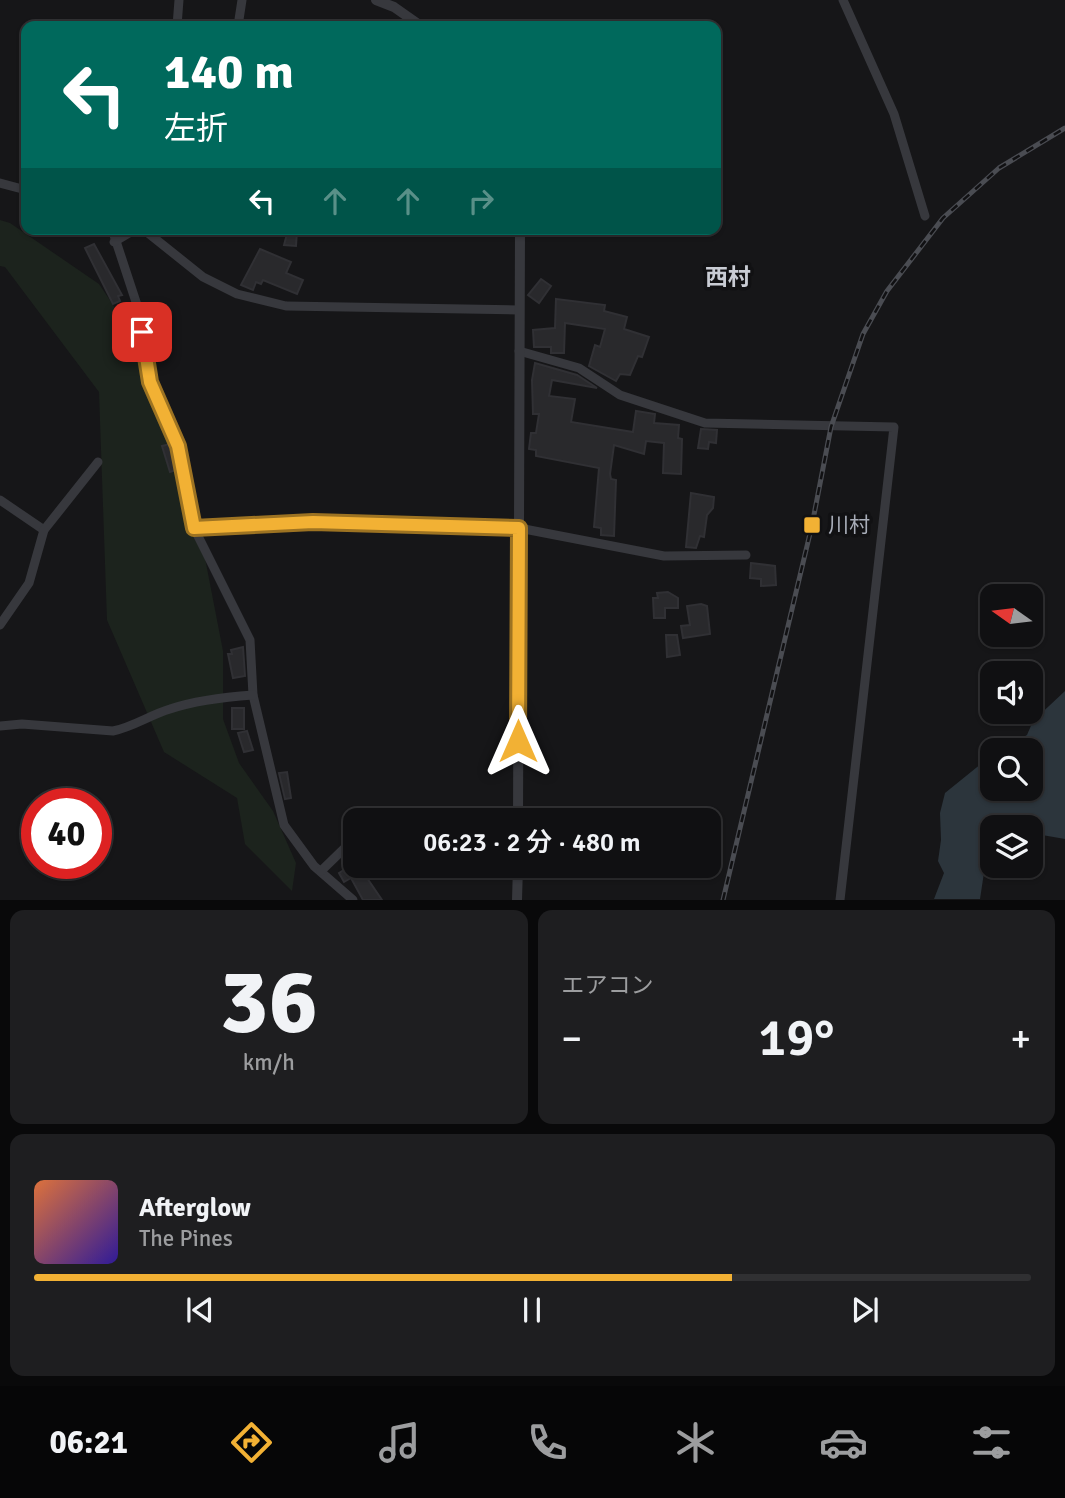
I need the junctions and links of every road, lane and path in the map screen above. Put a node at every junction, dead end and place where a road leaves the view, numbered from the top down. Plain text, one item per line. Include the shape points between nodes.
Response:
1 (179, 0) edge
2 (242, 0) edge
3 (376, 0) edge
4 (843, 0) edge
5 (397, 4) edge
6 (177, 21) edge
7 (239, 21) edge
8 (416, 21) edge
9 (0, 183) edge
10 (21, 189) edge
11 (925, 216) dead end
12 (113, 235) edge
13 (126, 235) edge
14 (151, 235) edge
15 (520, 235) edge
16 (114, 242) junction
17 (519, 310) junction
18 (519, 351) junction
19 (98, 462) dead end
20 (0, 500) edge
21 (194, 528) junction
22 (519, 528) junction
23 (44, 530) junction
24 (746, 555) dead end
25 (0, 625) edge
26 (253, 695) junction
27 (0, 726) edge
28 (518, 808) edge
29 (343, 850) edge
30 (321, 871) junction
31 (518, 878) edge
32 (353, 900) edge
33 (517, 900) edge
34 (840, 900) edge

1 - 6 street
2 - 7 street
3 - 5 street
4 - 11 street via 894,114
5 - 8 street
9 - 10 street
12 - 16 street
13 - 16 street
14 - 17 street via 204,277 237,294 285,306
15 - 17 street
16 - 21 street via 138,308 150,382 178,446
17 - 18 street
18 - 22 street
18 - 34 street via 579,368 620,395 705,423 894,427
19 - 23 street
20 - 23 street
21 - 22 street via 313,522
21 - 26 street via 250,640
22 - 24 street via 664,556
22 - 28 street
23 - 25 street via 29,583
26 - 27 street via 207,699 113,731
26 - 30 street via 284,825
29 - 30 street
30 - 32 street
31 - 33 street

